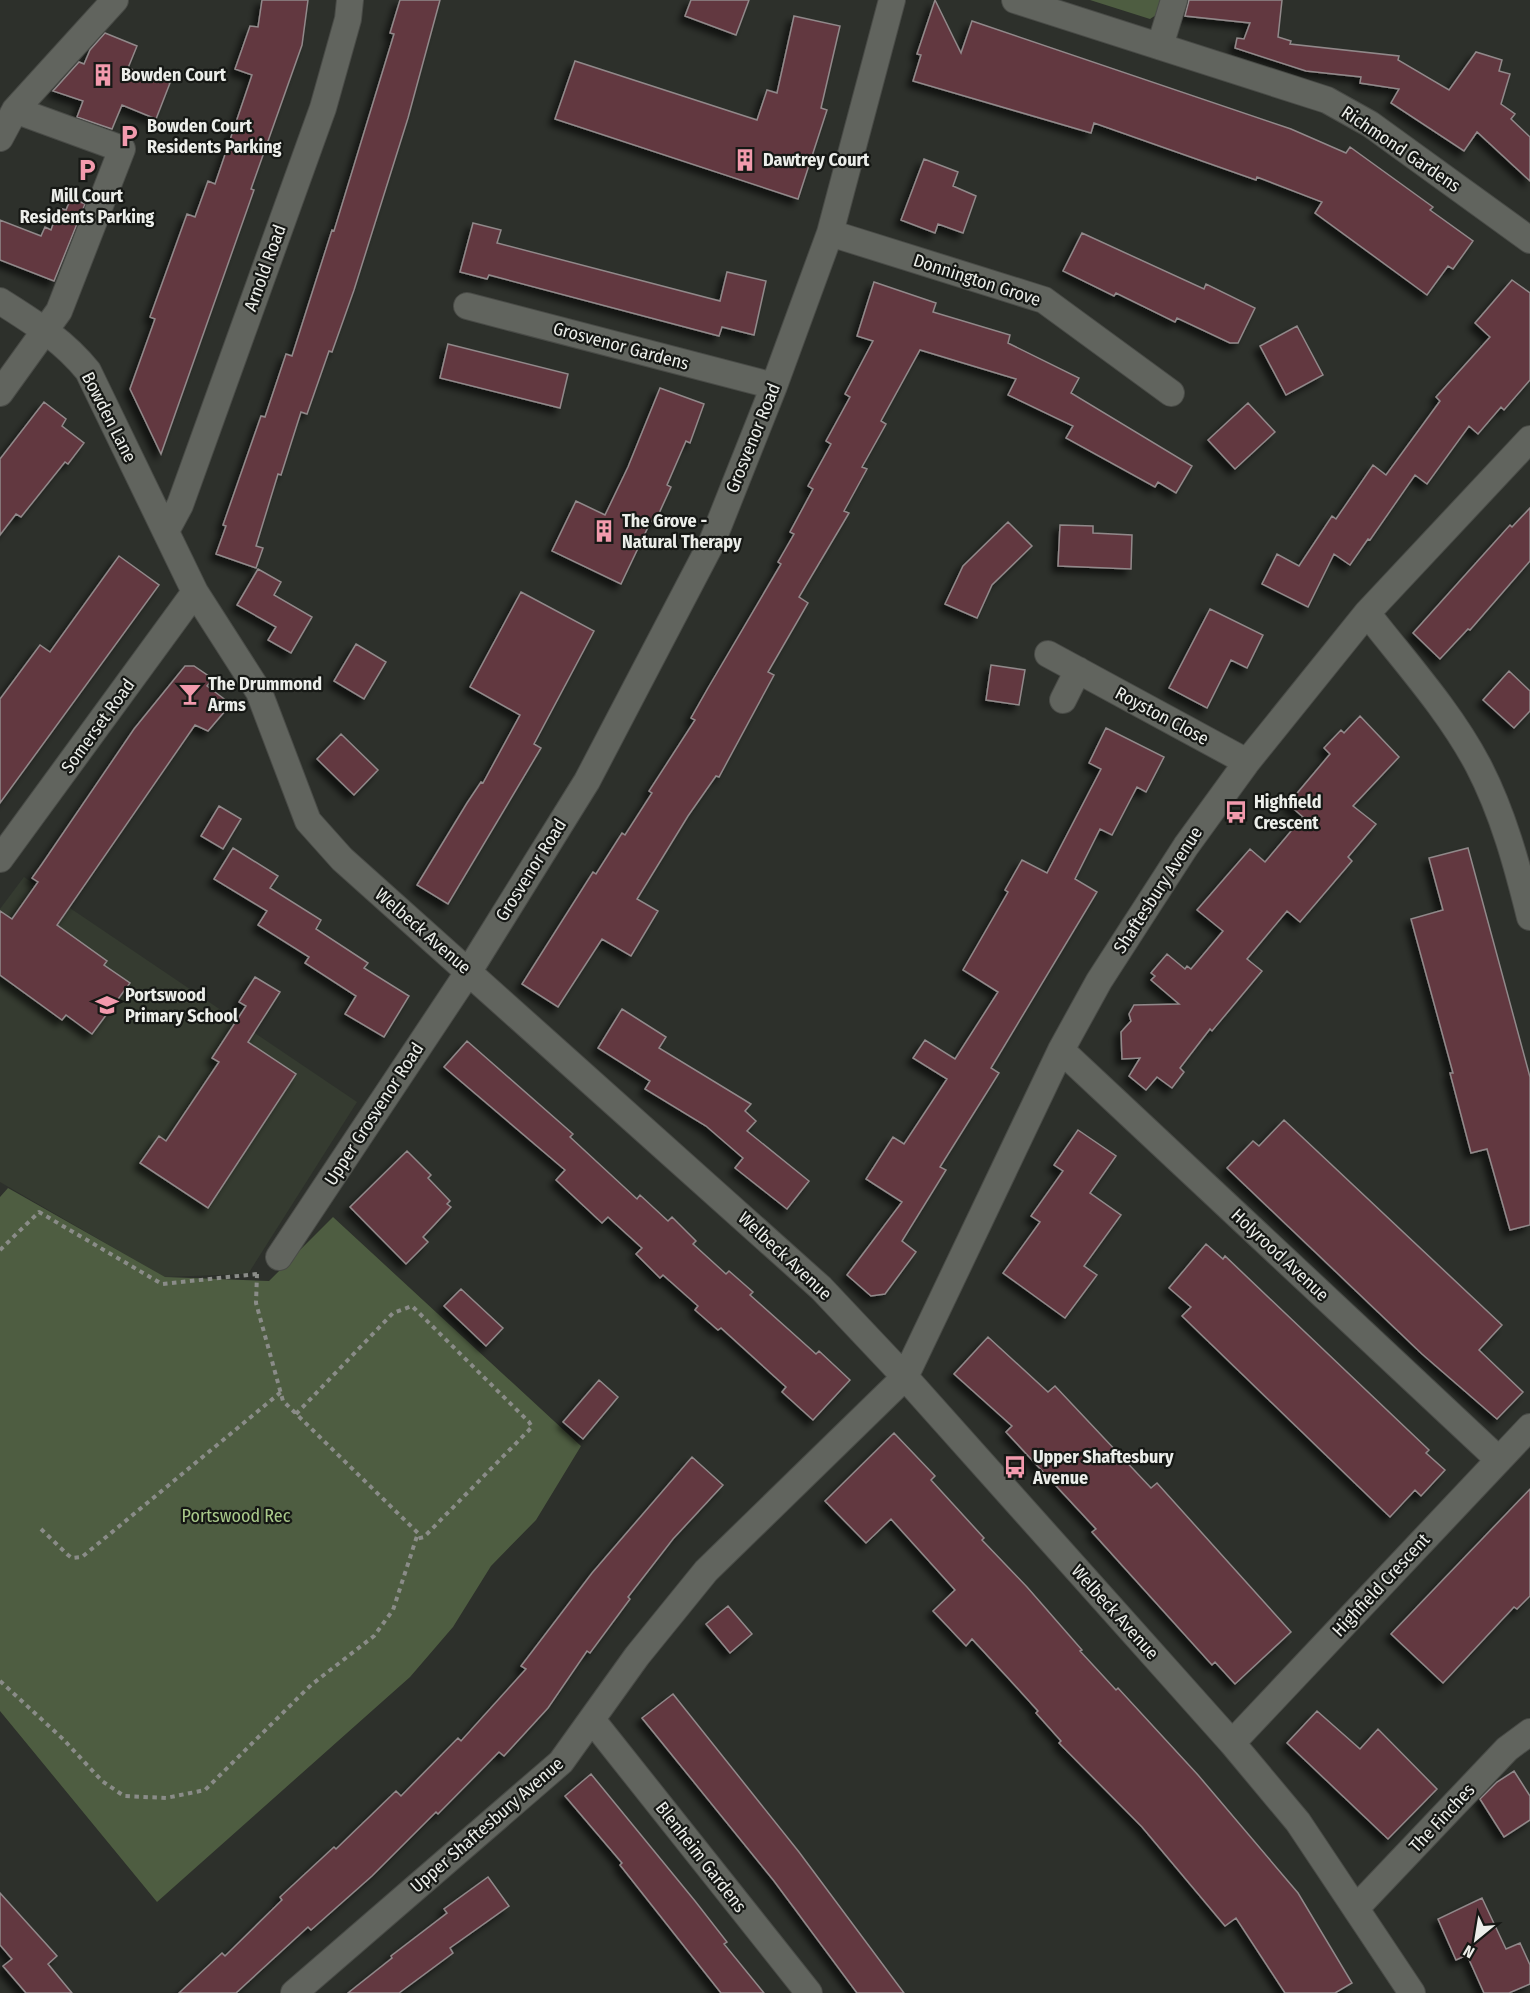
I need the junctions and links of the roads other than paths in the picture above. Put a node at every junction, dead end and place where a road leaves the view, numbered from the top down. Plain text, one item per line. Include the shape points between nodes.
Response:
1 (115, 0) edge
2 (350, 0) edge
3 (1015, 0) edge
4 (1174, 0) edge
5 (888, 1) edge
6 (1160, 46) junction
7 (15, 110) junction
8 (0, 138) edge
9 (830, 233) junction
10 (1530, 240) edge
11 (0, 301) edge
12 (467, 306) dead end
13 (46, 330) junction
14 (774, 386) junction
15 (0, 393) edge
16 (1171, 393) dead end
17 (1530, 439) edge
18 (166, 531) junction
19 (195, 592) junction
20 (1367, 613) junction
21 (1048, 654) dead end
22 (1078, 670) junction
23 (1063, 700) dead end
24 (1247, 762) junction
25 (0, 859) edge
26 (1530, 917) edge
27 (469, 971) junction
28 (1061, 1050) junction
29 (279, 1257) road end
30 (905, 1377) junction
31 (1530, 1427) edge
32 (1499, 1460) junction
33 (593, 1721) junction
34 (1530, 1732) edge
35 (1232, 1743) junction
36 (1357, 1907) junction
37 (294, 1993) edge
38 (808, 1993) edge
39 (1412, 1993) edge

1 - 7 street
2 - 18 street, Arnold Road via 323,108 180,505
3 - 6 street, Richmond Gardens
4 - 6 street
5 - 9 street, Grosvenor Road
6 - 10 street, Richmond Gardens via 1327,100 1370,124
7 - 8 street
7 - 13 street via 122,149 59,311
9 - 14 street, Grosvenor Road
9 - 16 street, Donnington Grove via 1044,300
11 - 13 street, Bowden Lane
12 - 14 street, Grosvenor Gardens
13 - 15 street
13 - 18 street, Bowden Lane via 70,349 88,371
14 - 27 street, Grosvenor Road via 712,542 587,781
17 - 20 street, Shaftesbury Avenue
18 - 19 street, Welbeck Avenue
19 - 25 street, Somerset Road
19 - 27 street, Welbeck Avenue via 259,692 308,821 342,859
20 - 24 street, Shaftesbury Avenue
20 - 26 street via 1459,732 1478,765 1497,806
21 - 22 street, Royston Close
22 - 23 street
22 - 24 street, Royston Close
24 - 28 street, Shaftesbury Avenue via 1139,917
27 - 29 street, Upper Grosvenor Road
27 - 30 street, Welbeck Avenue via 821,1288
28 - 30 street, Shaftesbury Avenue
28 - 32 street, Holyrood Avenue
30 - 33 street, Upper Shaftesbury Avenue via 706,1571 637,1656
30 - 35 street, Welbeck Avenue
31 - 32 street, Highfield Crescent
32 - 35 street, Highfield Crescent
33 - 37 street, Upper Shaftesbury Avenue via 561,1762
33 - 38 street, Blenheim Gardens
34 - 36 street, The Finches via 1507,1749
35 - 36 street, Welbeck Avenue via 1298,1822
36 - 39 street, Welbeck Avenue

